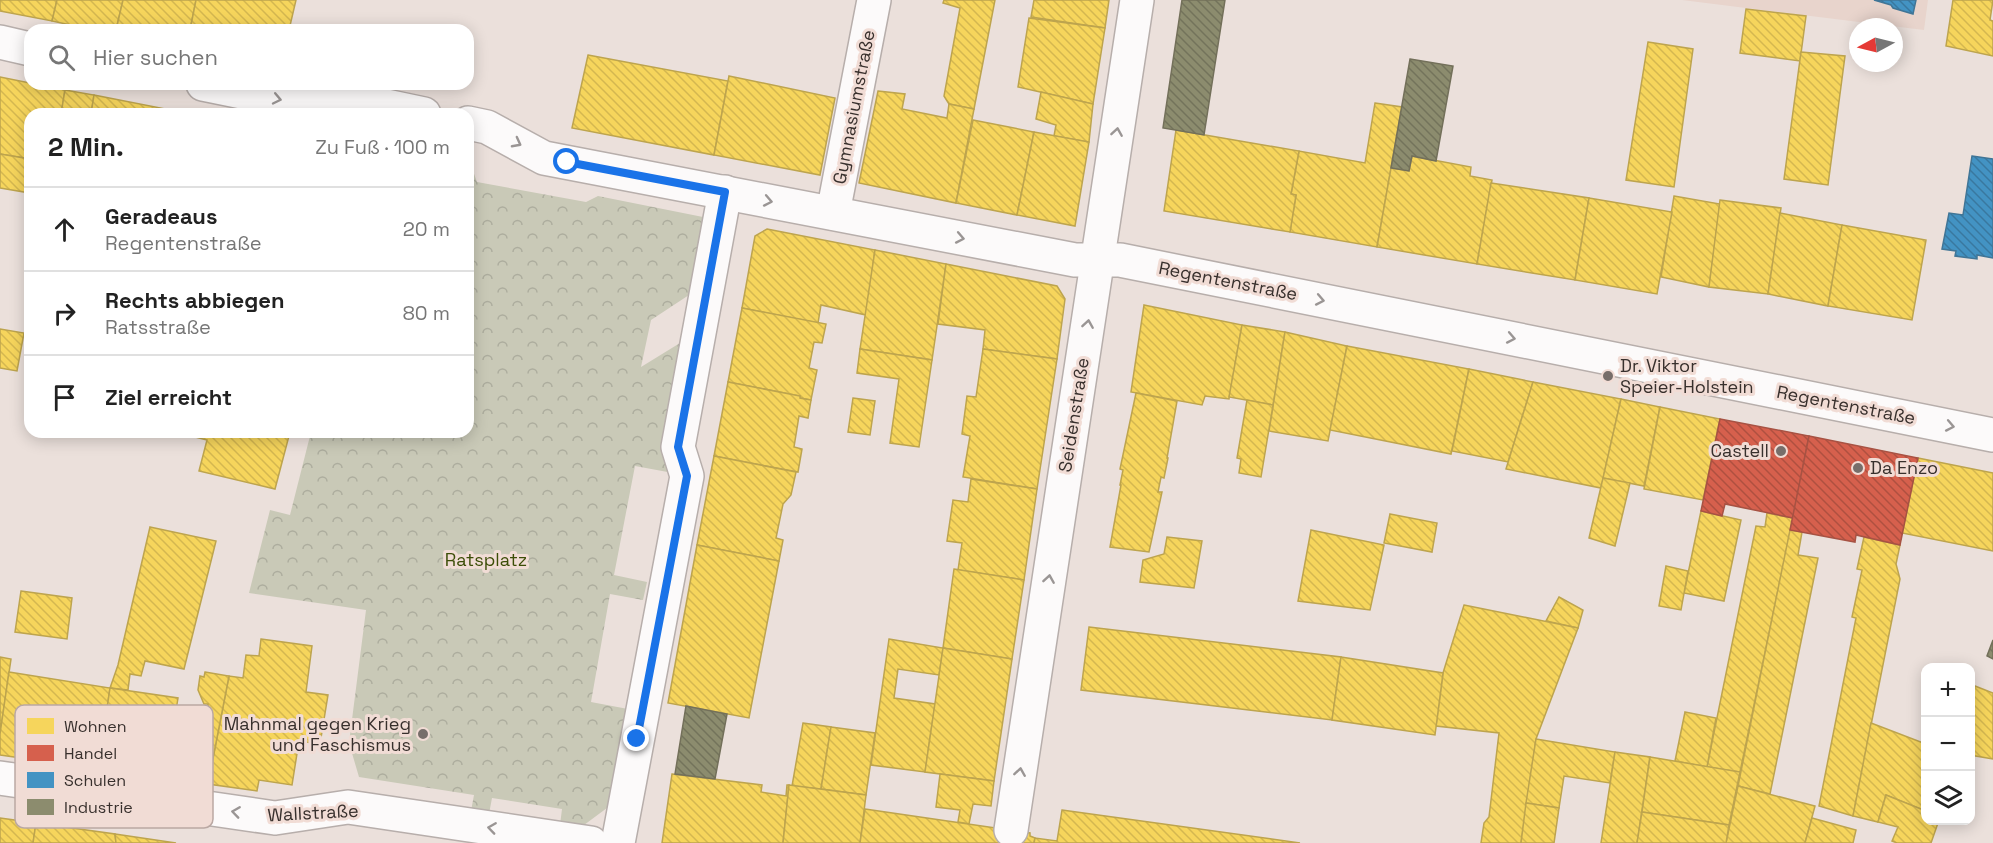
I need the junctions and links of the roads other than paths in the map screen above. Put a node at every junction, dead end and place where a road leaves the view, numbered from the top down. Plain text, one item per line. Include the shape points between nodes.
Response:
1 (874, 0) edge
2 (1137, 0) edge
3 (0, 42) edge
4 (24, 48) edge
5 (232, 90) edge
6 (396, 108) edge
7 (474, 124) edge
8 (725, 192) junction
9 (833, 213) junction
10 (1098, 260) junction
11 (1993, 435) edge
12 (0, 778) edge
13 (15, 780) edge
14 (213, 809) edge
15 (1011, 830) dead end
16 (591, 843) edge
17 (618, 843) edge

1 - 9 street, Gymnasiumstraße
10 -> 2 street, Seidenstraße
3 - 4 street
5 -> 6 street via 290,102 348,98
7 -> 8 street, Regentenstraße via 487,127 544,158
8 -> 9 street, Regentenstraße
8 - 17 street via 678,447 687,476
9 -> 10 street, Regentenstraße via 1075,260
10 -> 11 street, Regentenstraße via 1132,262
15 -> 10 street, Seidenstraße
13 -> 12 street, Wallstraße
16 -> 14 street, Wallstraße via 348,807 275,818

